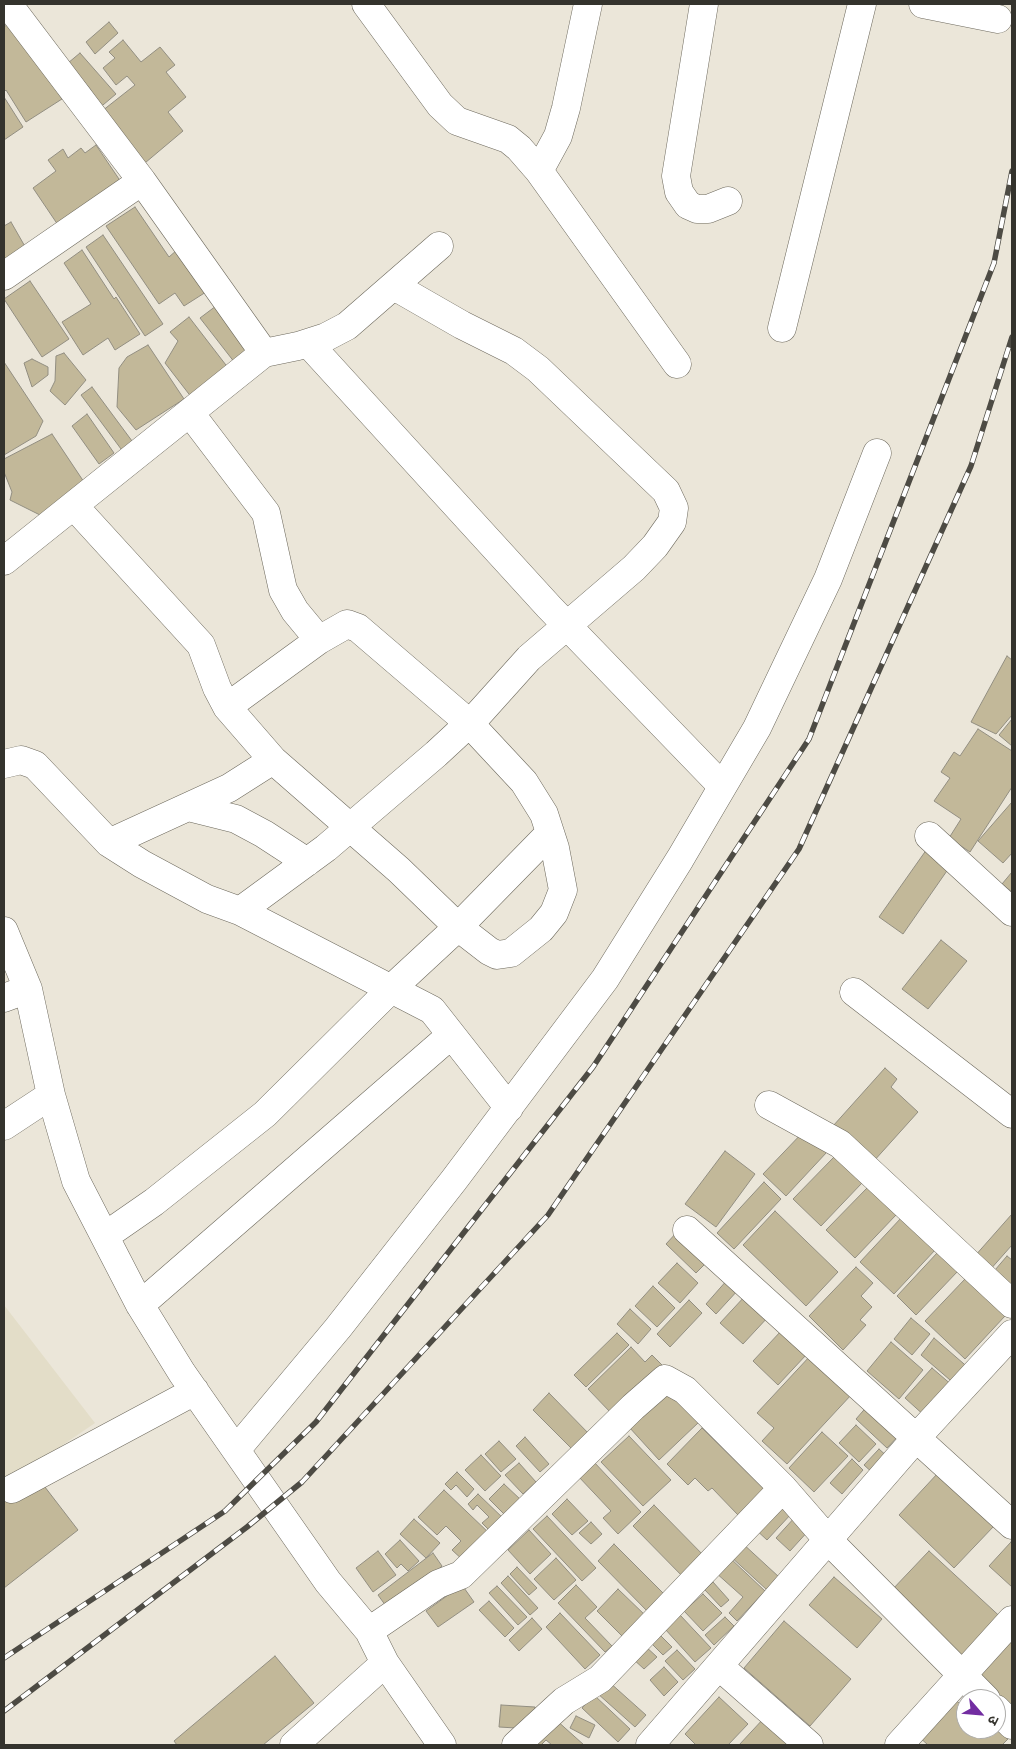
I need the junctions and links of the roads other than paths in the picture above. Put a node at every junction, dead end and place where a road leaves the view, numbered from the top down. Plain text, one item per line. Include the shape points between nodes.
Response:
1 (5, 4) edge
2 (366, 4) edge
3 (588, 4) edge
4 (704, 4) edge
5 (862, 4) edge
6 (924, 4) edge
7 (998, 19) dead end
8 (539, 171) junction
9 (142, 181) junction
10 (728, 201) dead end
11 (439, 246) dead end
12 (4, 276) edge
13 (394, 286) junction
14 (782, 328) dead end
15 (308, 343) junction
16 (264, 353) junction
17 (677, 364) dead end
18 (190, 413) junction
19 (877, 453) dead end
20 (74, 506) junction
21 (4, 561) edge
22 (566, 625) junction
23 (319, 640) junction
24 (227, 707) junction
25 (468, 723) junction
26 (273, 760) junction
27 (4, 764) edge
28 (722, 786) junction
29 (188, 806) junction
30 (350, 828) junction
31 (550, 833) junction
32 (929, 836) dead end
33 (109, 843) junction
34 (307, 862) junction
35 (240, 911) junction
36 (1012, 912) edge
37 (458, 927) junction
38 (4, 931) edge
39 (391, 989) junction
40 (854, 992) dead end
41 (16, 994) edge
42 (451, 1035) junction
43 (51, 1095) junction
44 (769, 1105) dead end
45 (509, 1108) junction
46 (1012, 1114) edge
47 (4, 1126) edge
48 (687, 1230) dead end
49 (105, 1236) junction
50 (1012, 1304) edge
51 (140, 1305) junction
52 (1012, 1334) edge
53 (195, 1391) junction
54 (916, 1438) junction
55 (236, 1450) junction
56 (783, 1488) junction
57 (12, 1489) dead end
58 (1012, 1524) edge
59 (828, 1541) junction
60 (1012, 1620) edge
61 (369, 1631) junction
62 (385, 1663) junction
63 (720, 1667) junction
64 (963, 1676) junction
65 (976, 1689) edge
66 (294, 1745) edge
67 (442, 1745) edge
68 (516, 1745) edge
69 (650, 1745) edge
70 (809, 1745) edge
71 (899, 1745) edge

1 - 9 street
2 - 8 street via 440,105 456,121 508,139
3 - 8 street via 561,126
4 - 10 street via 676,176 679,192 688,205 708,209
5 - 14 street
6 - 7 street
8 - 17 street
9 - 12 street
9 - 16 street
11 - 13 street
13 - 15 street via 347,326
13 - 22 street via 462,326 514,350 666,491 674,508 672,522 655,546 634,568
15 - 16 street
15 - 22 street
16 - 18 street
18 - 20 street
18 - 23 street via 266,513 283,590 295,611
19 - 28 street via 828,578 757,728
20 - 21 street
20 - 24 street via 201,645
22 - 25 street via 529,658
22 - 28 street
23 - 24 street
23 - 25 street via 348,624 358,628
24 - 26 street
25 - 30 street
25 - 31 street via 524,782 544,814
26 - 29 street via 229,788
26 - 30 street
27 - 33 street via 21,760 35,765
28 - 45 street via 605,979
29 - 33 street
29 - 34 street via 236,819
30 - 34 street
30 - 37 street
31 - 37 street
31 - 37 street via 563,890 554,913 540,929 511,953 498,955
32 - 36 street
33 - 35 street via 207,899
34 - 35 street
35 - 39 street
37 - 39 street
38 - 41 street
39 - 42 street via 432,1010
39 - 49 street via 265,1114 154,1202
40 - 46 street
41 - 43 street
42 - 45 street
42 - 51 street
43 - 47 street
43 - 49 street via 76,1181
44 - 50 street via 840,1144
45 - 55 street via 338,1328
48 - 54 street
49 - 51 street
51 - 53 street
52 - 54 street
53 - 55 street
53 - 57 street
54 - 58 street
54 - 59 street
55 - 61 street via 328,1582
56 - 59 street
56 - 61 street via 686,1390 665,1379 460,1576 438,1584
56 - 68 street via 600,1679 564,1701
59 - 63 street
59 - 64 street
60 - 64 street
61 - 62 street
62 - 66 street
62 - 67 street
63 - 69 street
63 - 70 street
64 - 65 street
64 - 71 street

